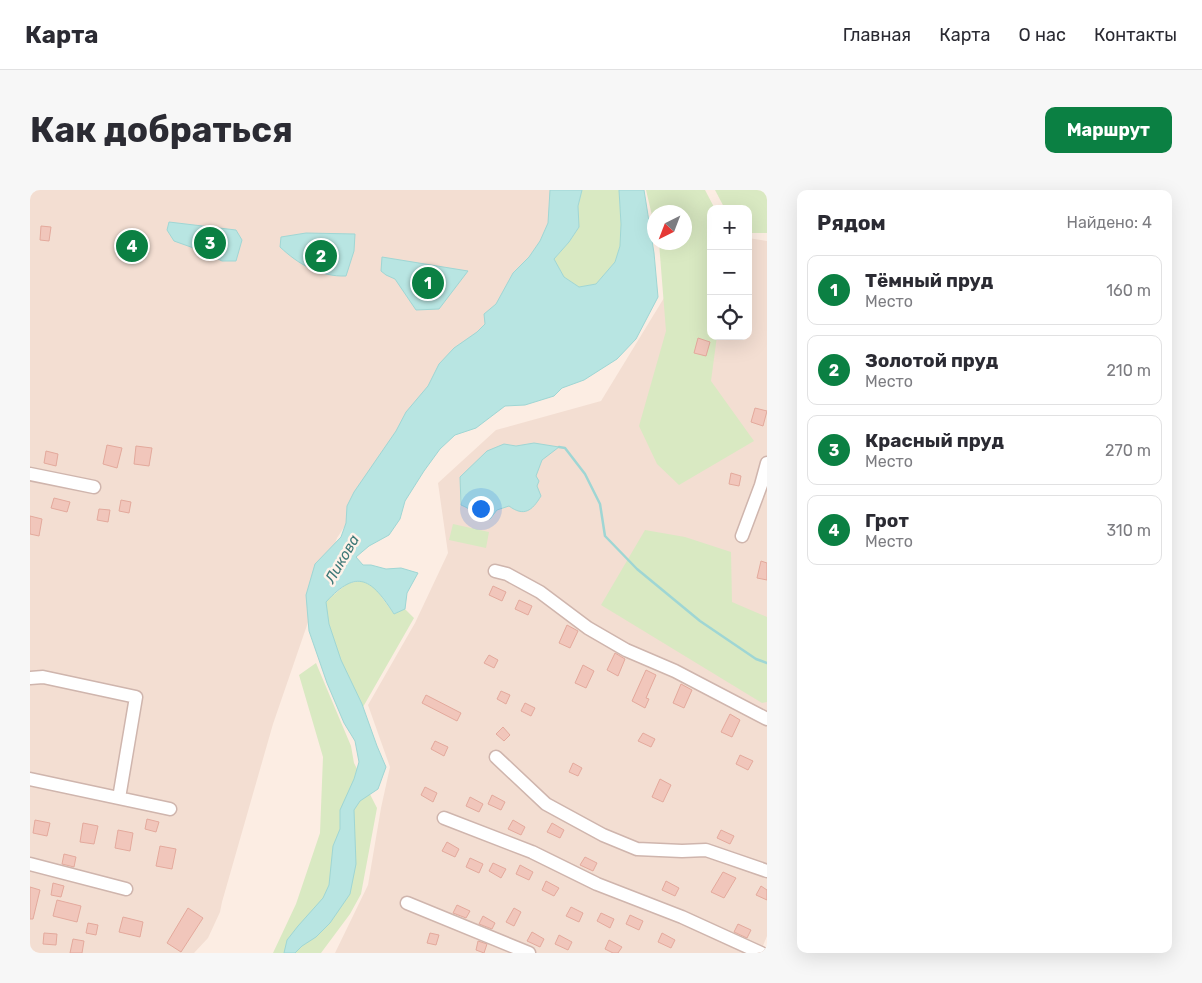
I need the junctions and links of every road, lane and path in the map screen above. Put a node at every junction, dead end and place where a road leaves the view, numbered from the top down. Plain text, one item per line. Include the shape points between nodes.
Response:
1 (767, 463) edge
2 (30, 474) edge
3 (94, 487) dead end
4 (742, 536) dead end
5 (496, 571) dead end
6 (30, 678) edge
7 (767, 719) edge
8 (496, 757) dead end
9 (30, 779) edge
10 (119, 798) junction
11 (170, 809) dead end
12 (444, 818) dead end
13 (30, 864) edge
14 (767, 871) edge
15 (126, 889) dead end
16 (407, 903) dead end
17 (529, 953) edge
18 (761, 953) edge

1 - 4 street
2 - 3 street
5 - 7 street via 540,592 588,628 626,650 675,671
6 - 10 street via 136,697
8 - 14 street via 546,804 602,835 637,849 706,850
9 - 10 street
10 - 11 street
12 - 18 street via 532,852 597,884 682,917
13 - 15 street
16 - 17 street

